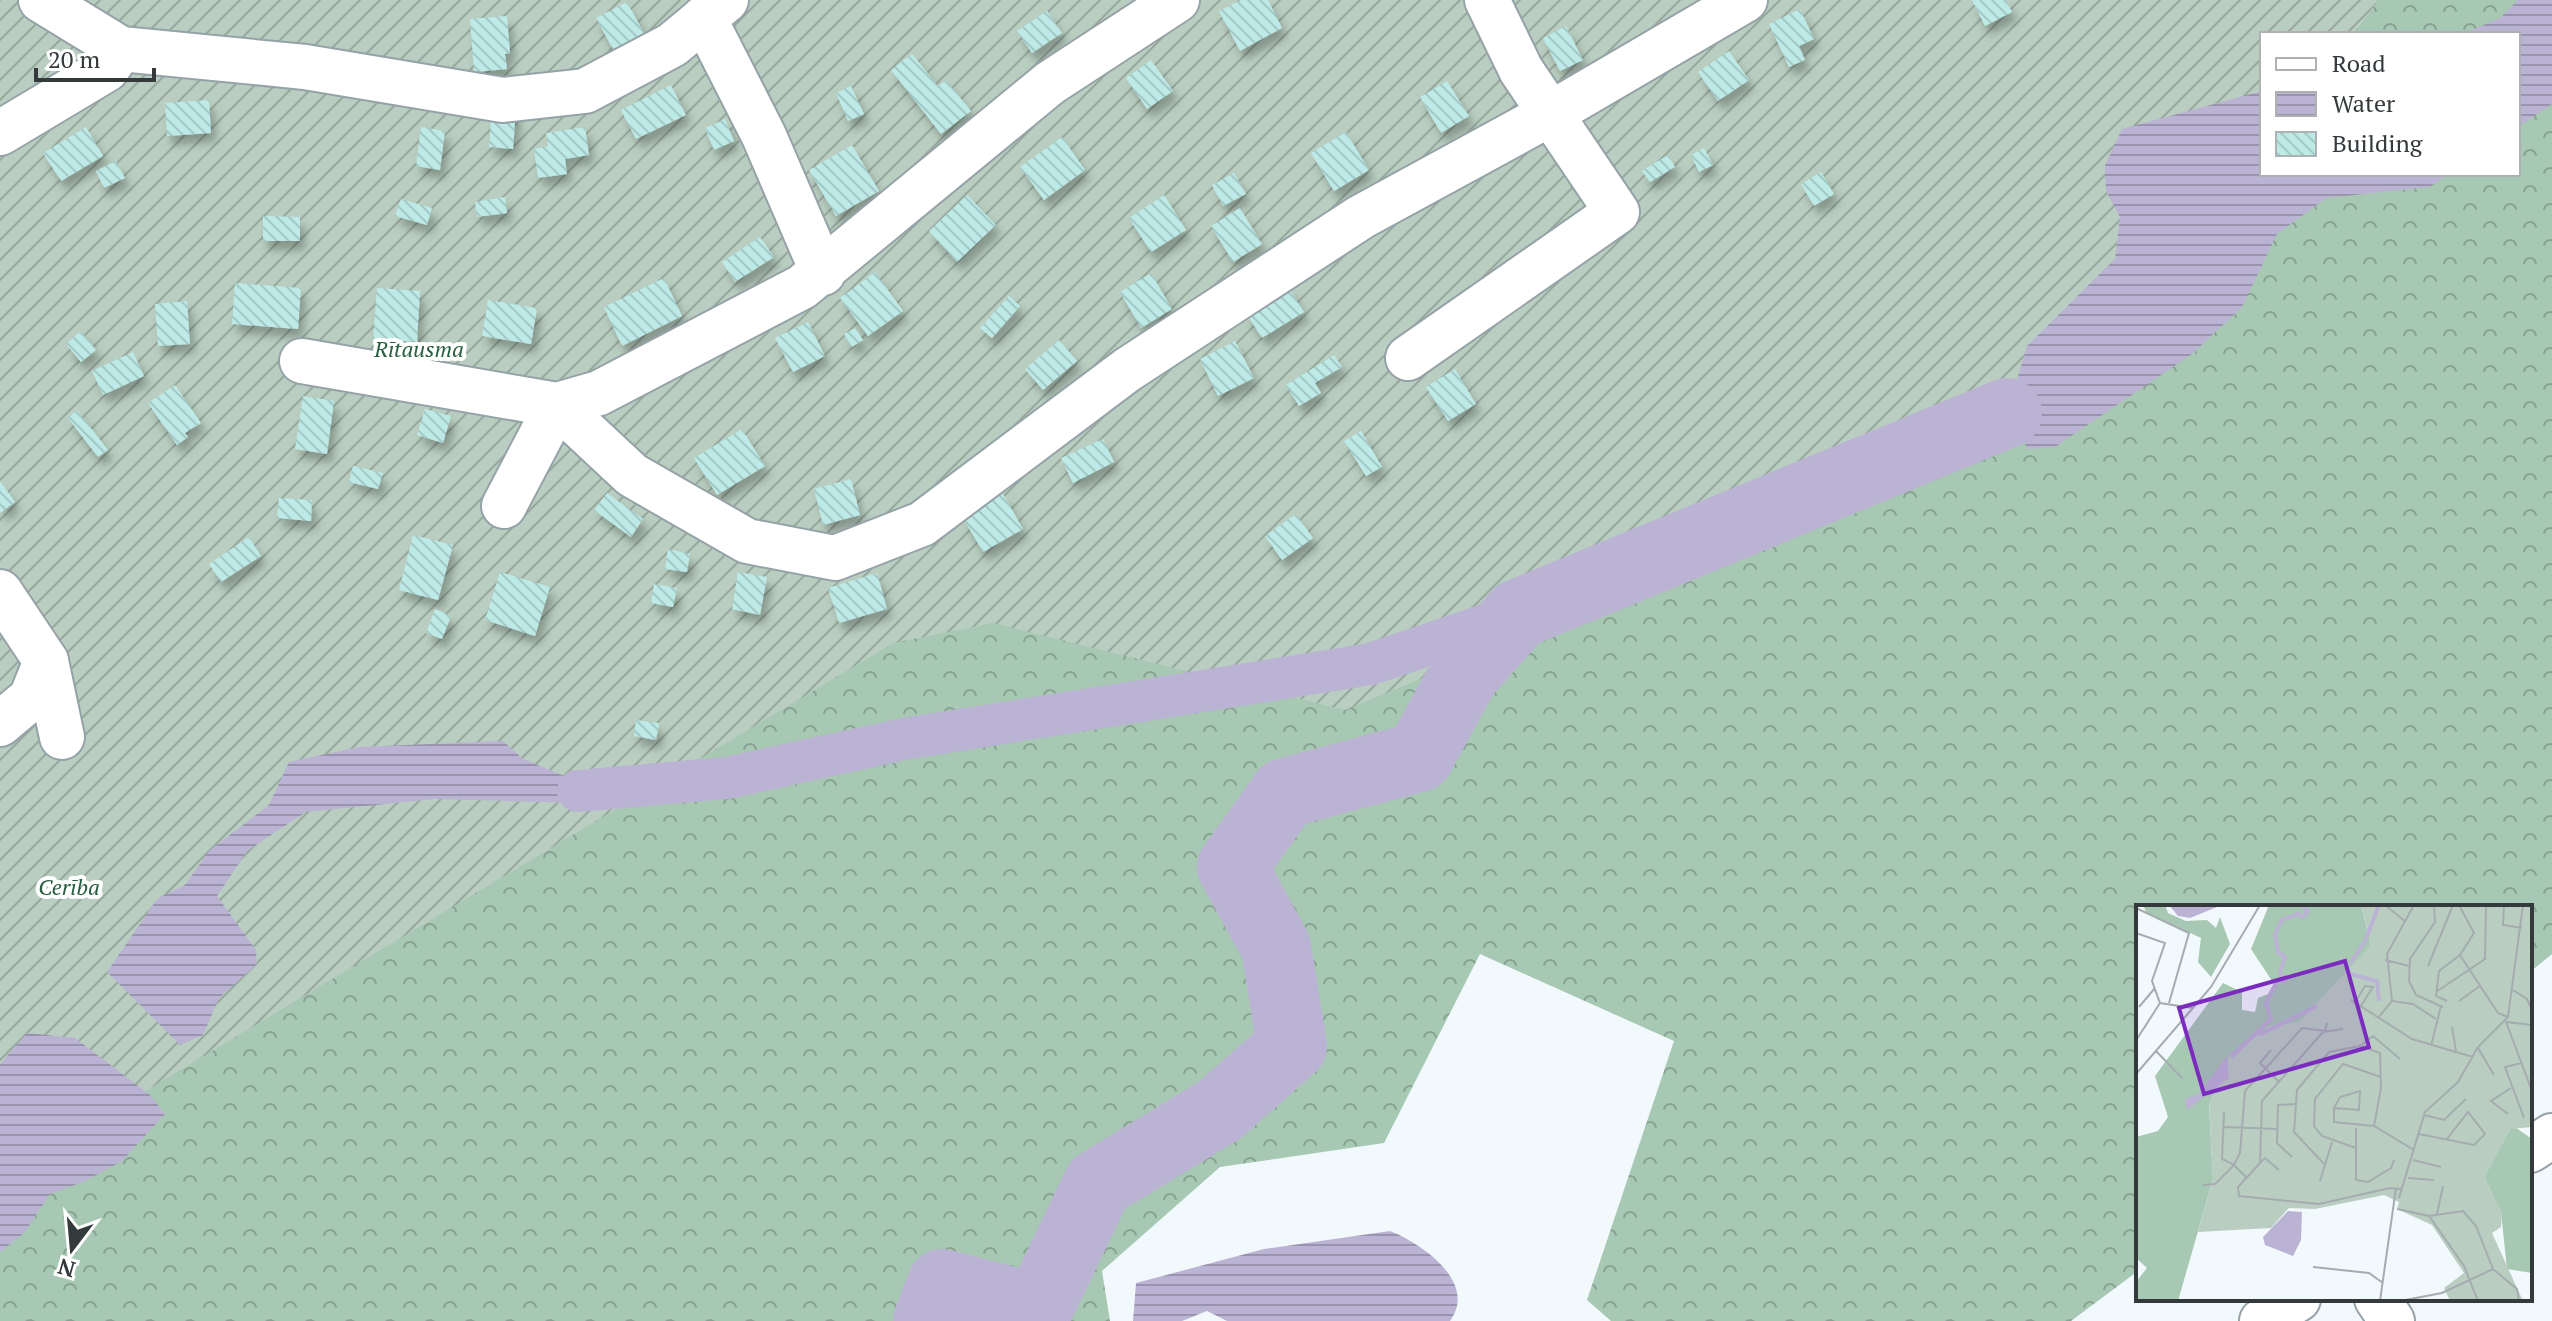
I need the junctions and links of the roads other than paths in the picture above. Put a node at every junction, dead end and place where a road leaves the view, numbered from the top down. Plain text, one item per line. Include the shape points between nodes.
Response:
1 (41, 0) edge
2 (1177, 0) edge
3 (1487, 0) edge
4 (1745, 0) edge
5 (715, 9) edge
6 (121, 49) junction
7 (1550, 114) junction
8 (0, 133) edge
9 (823, 273) junction
10 (1408, 358) dead end
11 (302, 361) dead end
12 (557, 405) junction
13 (504, 506) dead end
14 (0, 592) edge
15 (46, 661) junction
16 (0, 724) edge
17 (62, 737) dead end
18 (2552, 1136) edge
19 (2532, 1149) edge
20 (2295, 1301) edge
21 (2378, 1301) edge
22 (2262, 1321) edge
23 (2392, 1321) edge

1 - 6 main road
2 - 9 main road via 1050,83
3 - 7 main road via 1521,70
4 - 7 main road
5 - 6 main road via 672,45 585,91 503,100 305,67
5 - 9 main road
6 - 8 main road via 107,69
7 - 10 main road via 1617,212
7 - 12 main road via 1361,217 1127,370 922,524 835,558 747,541 632,475
9 - 12 main road via 599,393
11 - 12 main road
12 - 13 main road
14 - 15 main road
15 - 16 main road via 31,698
15 - 17 main road
18 - 19 main road
20 - 22 main road
21 - 23 main road

